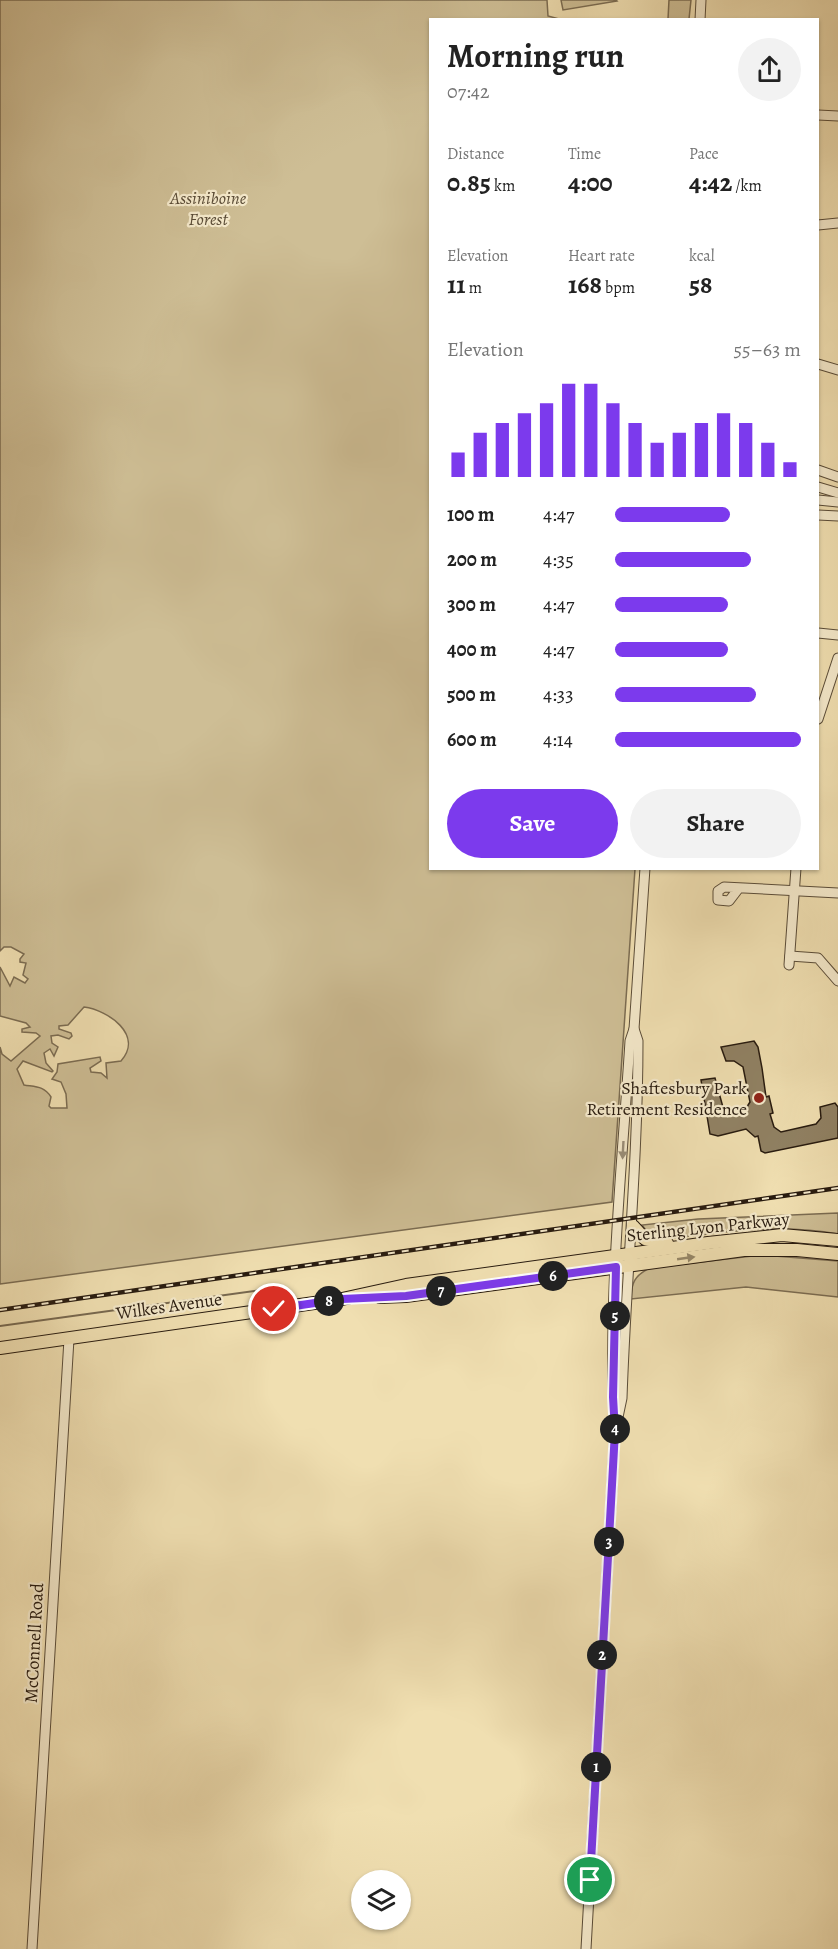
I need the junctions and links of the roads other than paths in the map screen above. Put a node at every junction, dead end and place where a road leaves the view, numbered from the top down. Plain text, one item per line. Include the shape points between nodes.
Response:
1 (701, 0) edge
2 (700, 18) edge
3 (819, 115) edge
4 (838, 116) edge
5 (838, 223) edge
6 (819, 225) edge
7 (819, 364) edge
8 (838, 370) edge
9 (819, 470) edge
10 (838, 477) edge
11 (819, 487) edge
12 (838, 493) edge
13 (819, 500) edge
14 (838, 502) edge
15 (819, 515) edge
16 (838, 516) edge
17 (819, 633) edge
18 (838, 635) edge
19 (838, 658) edge
20 (819, 716) edge
21 (645, 870) edge
22 (796, 870) edge
23 (739, 888) dead end
24 (794, 891) junction
25 (838, 893) edge
26 (838, 981) edge
27 (634, 1029) junction
28 (633, 1226) junction
29 (838, 1240) edge
30 (708, 1243) junction
31 (838, 1254) edge
32 (623, 1260) junction
33 (69, 1339) junction
34 (0, 1348) edge
35 (32, 1949) edge
36 (585, 1949) edge

1 - 2 street
3 - 4 street
5 - 6 street
7 - 8 street
9 - 10 street
11 - 12 street
13 - 14 street
15 - 16 street
17 - 18 street
19 - 20 street
21 - 27 street
22 - 24 street
23 - 24 street
24 - 25 street
24 - 26 street via 789,961 818,958
27 - 28 street via 638,1041 638,1120
27 -> 32 street via 630,1041
28 - 30 main road via 652,1242
28 - 32 street
29 - 30 main road, Sterling Lyon Parkway via 782,1235
30 - 32 main road, Sterling Lyon Parkway
32 -> 31 main road, Sterling Lyon Parkway via 744,1250
32 - 33 main road, Wilkes Avenue via 406,1296 342,1299
32 - 36 street
33 - 34 main road, Wilkes Avenue
33 - 35 street, McConnell Road

